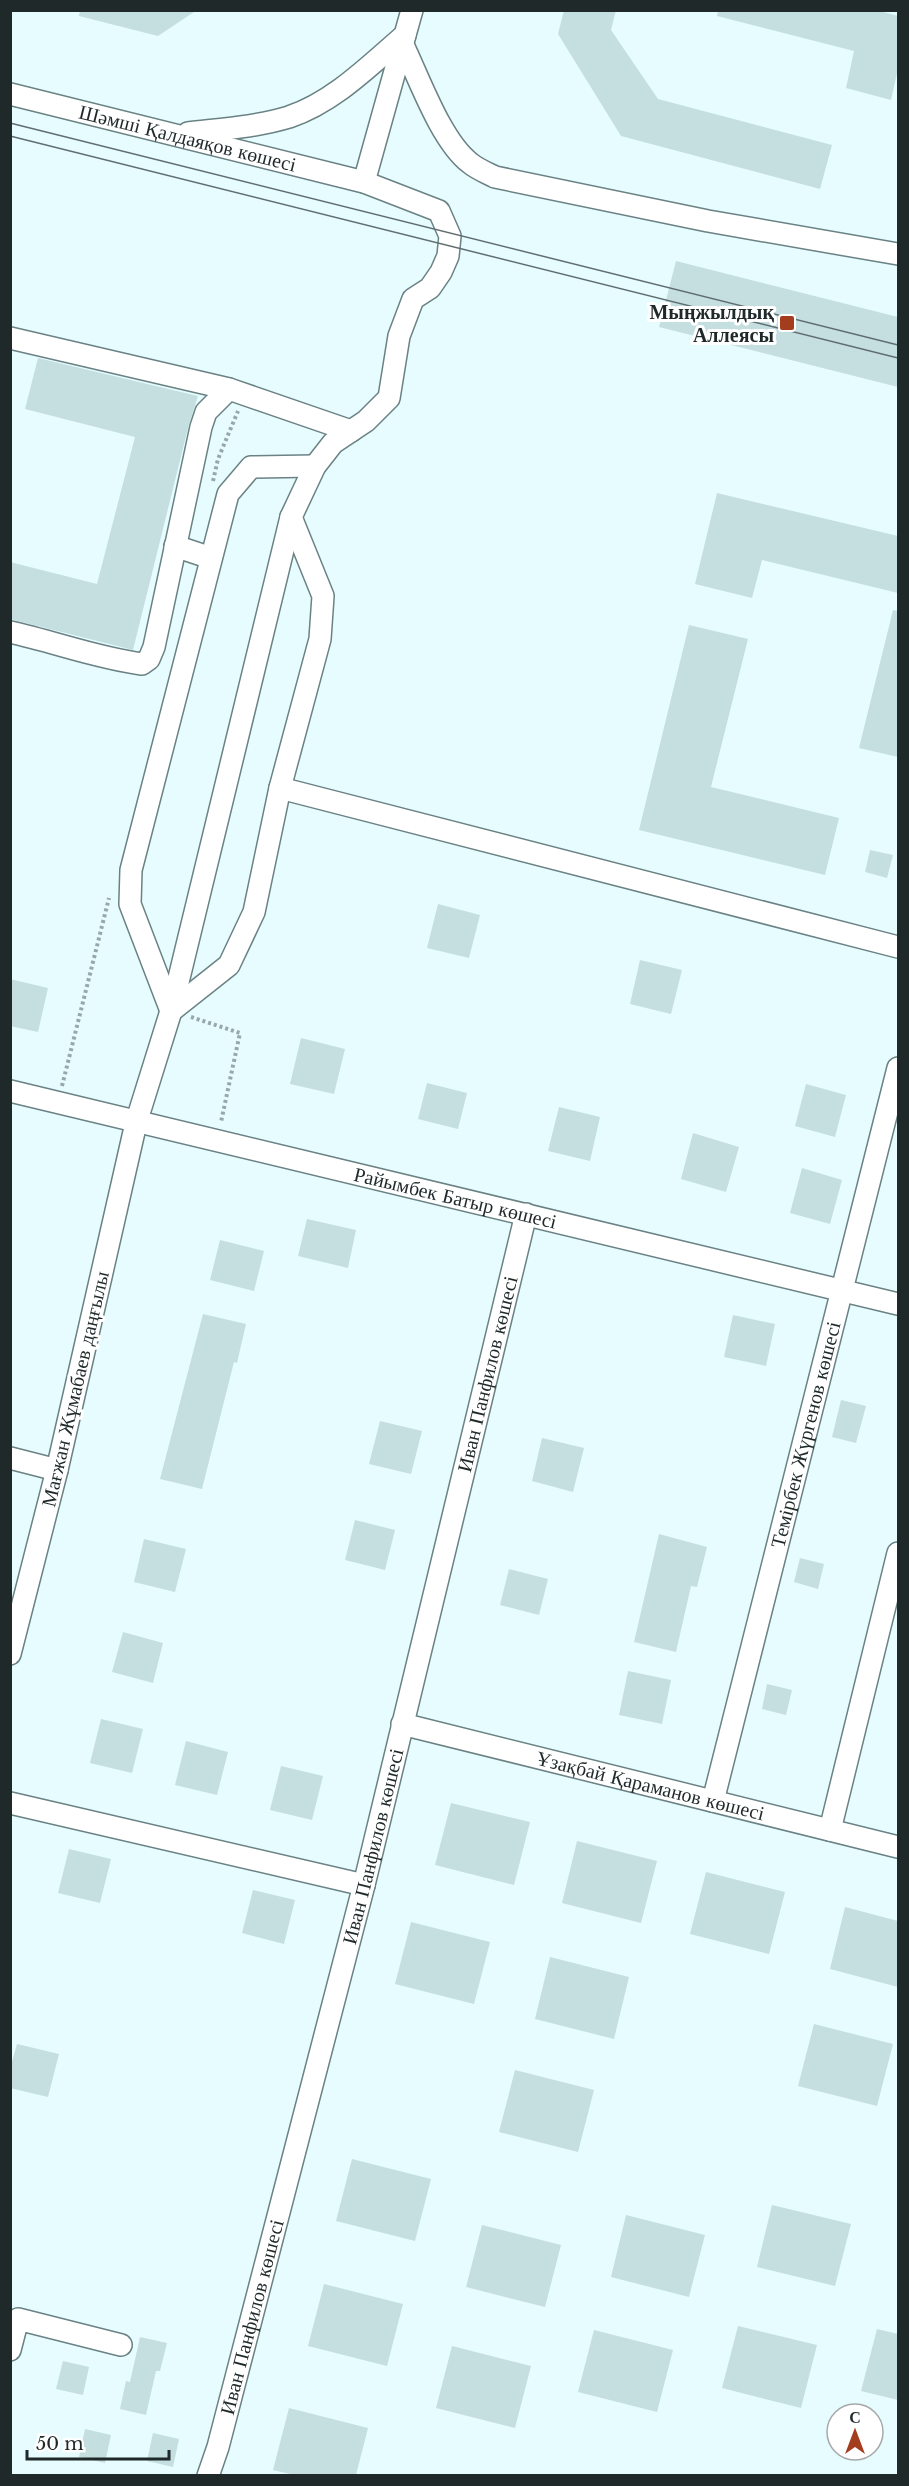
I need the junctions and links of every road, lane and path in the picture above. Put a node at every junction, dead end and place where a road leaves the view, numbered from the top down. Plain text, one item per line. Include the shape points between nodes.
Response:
1 (413, 11) edge
2 (404, 40) junction
3 (10, 94) edge
4 (176, 135) junction
5 (364, 182) junction
6 (898, 254) edge
7 (11, 339) edge
8 (229, 389) junction
9 (351, 431) junction
10 (315, 465) junction
11 (291, 517) junction
12 (175, 546) junction
13 (211, 558) junction
14 (10, 632) edge
15 (280, 788) junction
16 (898, 947) edge
17 (171, 1011) junction
18 (898, 1068) edge
19 (10, 1091) edge
20 (136, 1123) junction
21 (217, 1142) junction
22 (526, 1214) junction
23 (843, 1290) junction
24 (898, 1304) edge
25 (10, 1458) edge
26 (57, 1470) junction
27 (898, 1553) edge
28 (10, 1654) edge
29 (402, 1724) junction
30 (713, 1801) junction
31 (10, 1803) edge
32 (830, 1830) junction
33 (898, 1847) edge
34 (364, 1885) junction
35 (14, 2318) edge
36 (121, 2345) dead end
37 (10, 2350) edge
38 (208, 2475) edge

1 - 2 street
2 - 4 street via 346,86 289,117
2 - 5 street
2 - 6 street via 437,117 458,150 469,163 495,177 708,221
3 - 4 street, Шәмші Қалдаяқов көшесі
4 - 5 street, Шәмші Қалдаяқов көшесі
5 - 9 street, Шәмші Қалдаяқов көшесі via 440,211 450,236 441,272 430,288 413,300 399,336 389,398
7 - 8 street
8 - 9 street
8 - 12 street via 206,412
9 - 10 street, Шәмші Қалдаяқов көшесі via 333,443
10 - 11 street, Шәмші Қалдаяқов көшесі
10 - 13 street via 251,467 228,494
11 - 15 street via 323,596 320,639
11 - 17 street, Мағжан Жұмабаев даңғылы
12 - 13 street
12 - 14 street via 154,646 149,659 142,664 83,653
13 - 17 street via 131,870 130,904
15 - 16 street
15 - 17 street via 254,912 229,965
17 - 20 street, Мағжан Жұмабаев даңғылы
17 - 21 path via 240,1033
18 - 23 street, Темірбек Жүргенов көшесі
19 - 20 street, Райымбек Батыр көшесі
20 - 21 street, Райымбек Батыр көшесі
20 - 26 street, Мағжан Жұмабаев даңғылы
21 - 22 street, Райымбек Батыр көшесі
22 - 23 street, Райымбек Батыр көшесі
22 - 29 street, Иван Панфилов көшесі
23 - 24 street, Райымбек Батыр көшесі
23 - 30 street, Темірбек Жүргенов көшесі
25 - 26 street
26 - 28 street, Мағжан Жұмабаев даңғылы
27 - 32 street
29 - 30 street, Ұзақбай Қараманов көшесі
29 - 34 street, Иван Панфилов көшесі
30 - 32 street, Ұзақбай Қараманов көшесі
31 - 34 street
32 - 33 street, Ұзақбай Қараманов көшесі
34 - 38 street, Иван Панфилов көшесі
35 - 36 street
35 - 37 street

